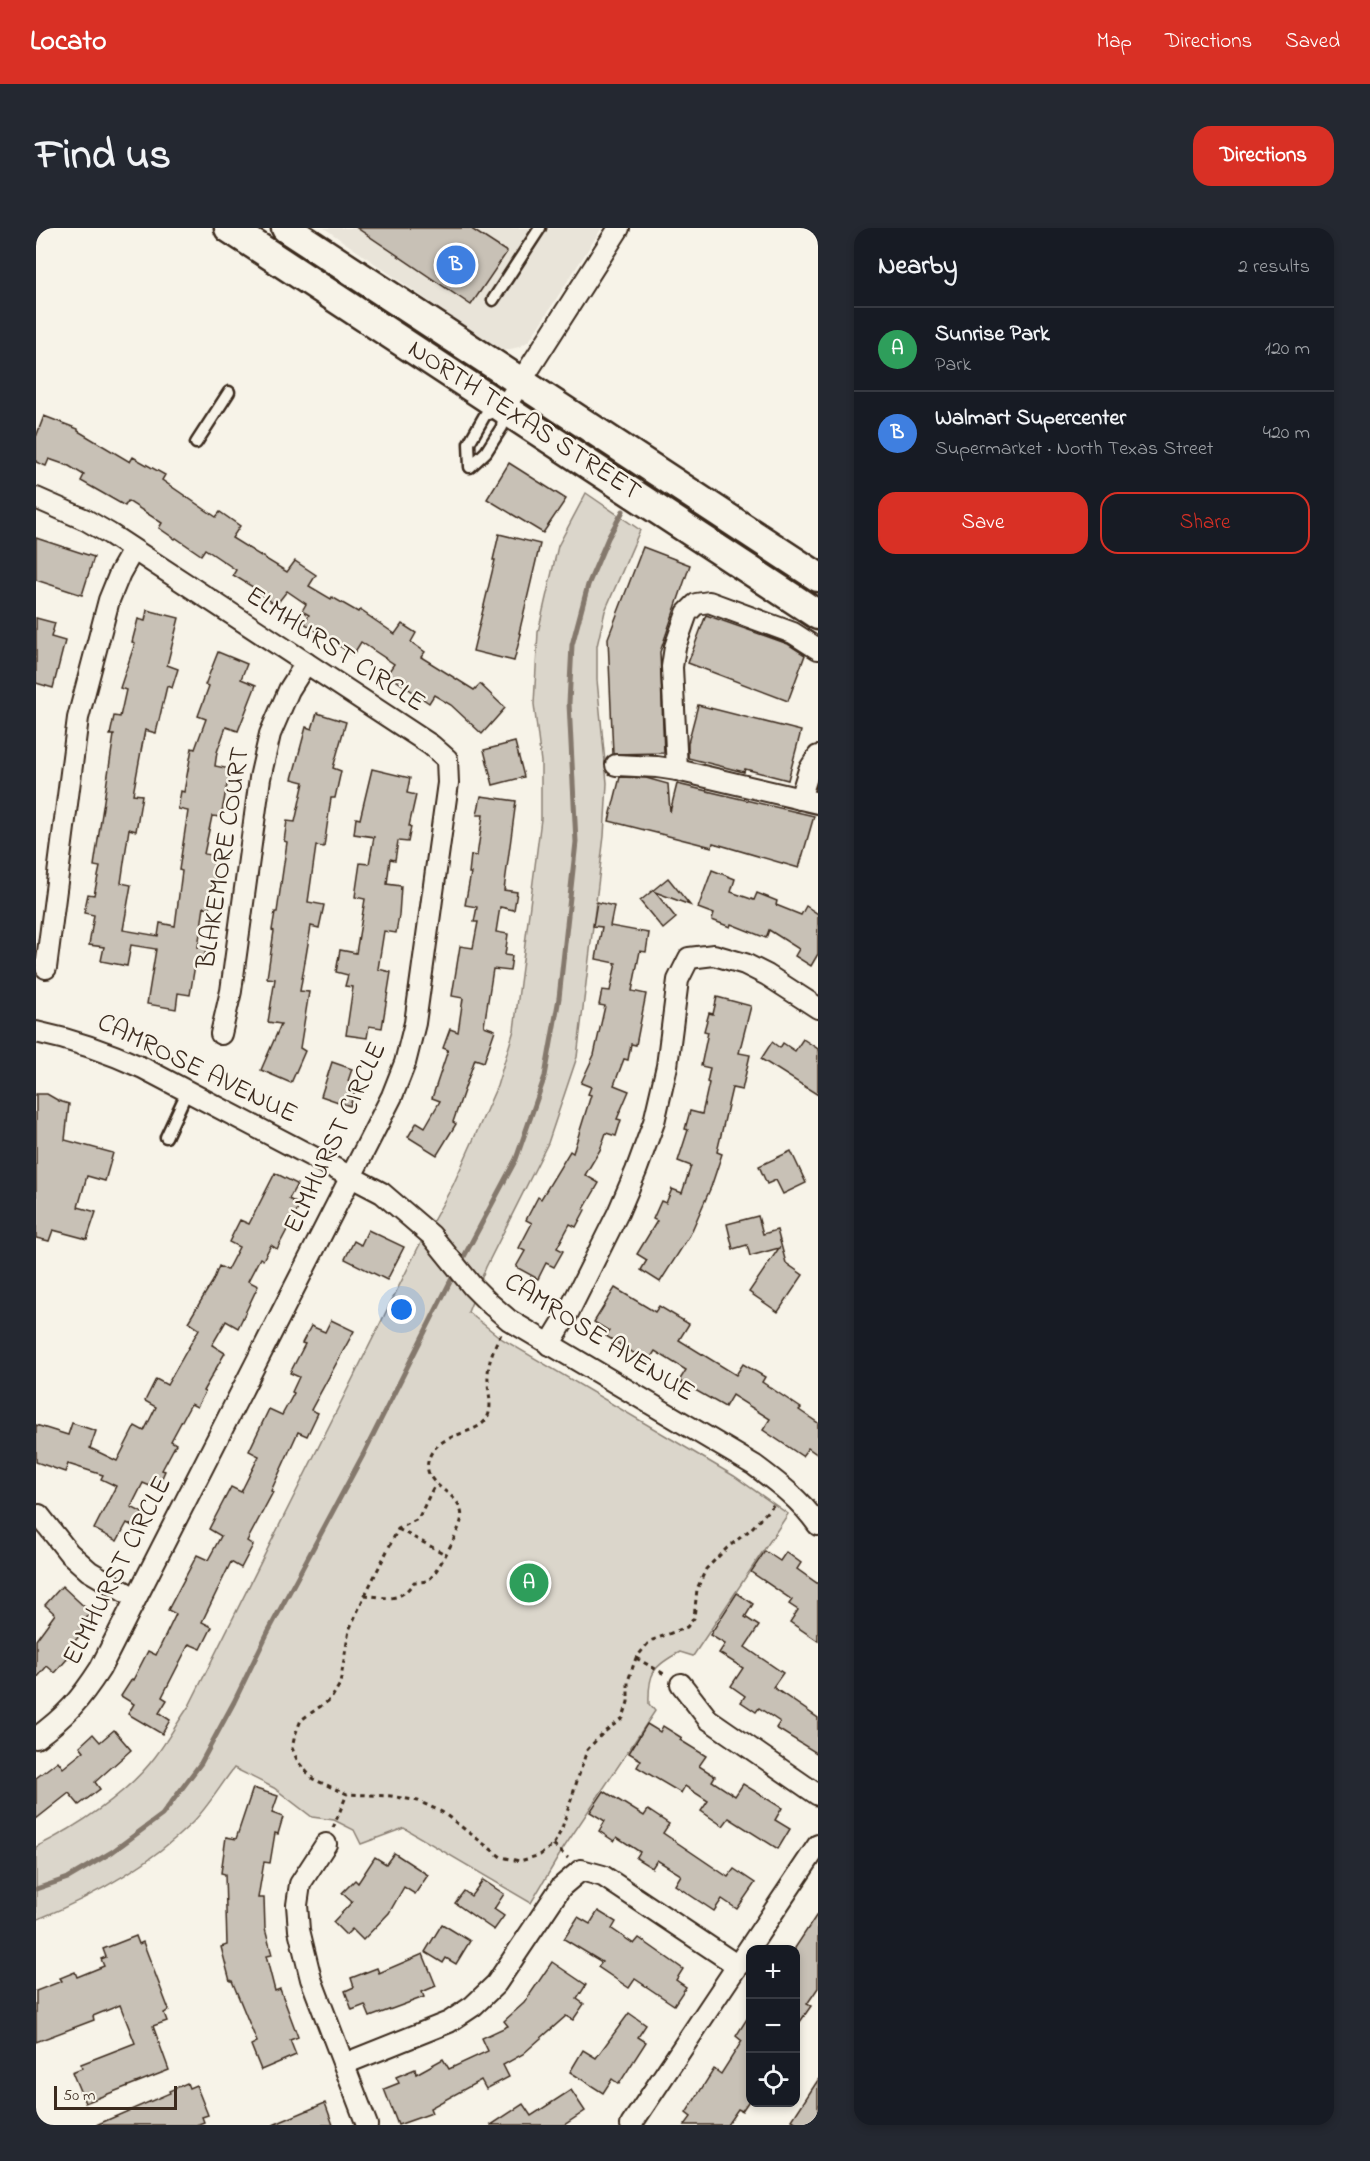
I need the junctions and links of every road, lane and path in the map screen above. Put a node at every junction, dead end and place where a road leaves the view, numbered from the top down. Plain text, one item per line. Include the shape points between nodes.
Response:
1 (229, 228) edge
2 (286, 228) edge
3 (540, 228) edge
4 (620, 228) edge
5 (493, 300) dead end
6 (520, 381) junction
7 (229, 392) dead end
8 (504, 408) junction
9 (196, 443) dead end
10 (36, 498) edge
11 (133, 550) junction
12 (818, 578) edge
13 (818, 615) edge
14 (818, 650) edge
15 (306, 663) junction
16 (818, 756) edge
17 (616, 765) dead end
18 (677, 770) junction
19 (809, 801) edge
20 (46, 968) dead end
21 (818, 1008) edge
22 (36, 1032) edge
23 (221, 1034) dead end
24 (187, 1092) junction
25 (166, 1137) dead end
26 (352, 1176) junction
27 (509, 1320) junction
28 (549, 1345) junction
29 (435, 1484) junction
30 (787, 1490) junction
31 (815, 1513) edge
32 (39, 1515) dead end
33 (398, 1529) junction
34 (445, 1554) junction
35 (365, 1595) junction
36 (135, 1598) junction
37 (636, 1659) junction
38 (681, 1684) joint
39 (36, 1738) edge
40 (347, 1794) junction
41 (818, 1795) edge
42 (326, 1844) joint
43 (818, 1845) edge
44 (738, 1966) junction
45 (344, 2064) junction
46 (367, 2125) edge
47 (631, 2125) edge

1 - 8 main road, NORTH TEXAS STREET
2 - 6 main road, NORTH TEXAS STREET
3 - 5 lane
4 - 6 street
6 - 8 street
6 - 12 main road, NORTH TEXAS STREET
7 - 9 lane
8 - 8 lane via 485,415 469,443 470,466 486,452 502,427
8 - 13 main road, NORTH TEXAS STREET
10 - 11 street, ELMHURST CIRCLE via 86,520
11 - 15 street, ELMHURST CIRCLE
11 - 20 street via 109,600 78,718
14 - 18 street via 793,633 709,602 696,604 687,614 672,667
15 - 23 street, BLAKEMORE COURT via 270,734
15 - 26 street, ELMHURST CIRCLE via 447,759 448,783 415,1023 392,1096
16 - 19 street via 809,770
17 - 18 street
18 - 19 street
21 - 28 street via 745,964 714,955 689,958 678,980 667,1066 654,1122 613,1224
22 - 24 street, CAMROSE AVENUE via 106,1052
24 - 25 lane
24 - 26 street, CAMROSE AVENUE
26 - 27 street, CAMROSE AVENUE via 382,1193 431,1235 473,1287
26 - 36 street, ELMHURST CIRCLE
27 - 28 street, CAMROSE AVENUE
27 - 29 path via 493,1348 487,1379 487,1418 434,1448 428,1460
28 - 30 street, CAMROSE AVENUE via 754,1466
29 - 33 path via 418,1519
29 - 34 path via 457,1500 462,1511 461,1522
30 - 31 street, CAMROSE AVENUE
30 - 37 path via 706,1569 697,1589 694,1618 687,1627 650,1641
32 - 36 street via 89,1571
33 - 34 path
33 - 35 path
34 - 35 path via 435,1573 428,1580 414,1582 406,1593 394,1598
35 - 40 path via 349,1630 340,1684 331,1699 301,1720 292,1748 313,1779
36 - 39 street, ELMHURST CIRCLE via 82,1696 59,1722
37 - 38 path
37 - 40 path via 628,1681 623,1718 587,1750 561,1831 554,1845 540,1855 520,1861 501,1857 442,1812 418,1801
38 - 41 street via 708,1719
40 - 42 path
42 - 45 street via 300,1884 299,1930 311,1979
43 - 44 street
44 - 45 street via 603,1876 581,1870 561,1887 496,1984 473,2006 449,2022
44 - 47 street
45 - 46 street

